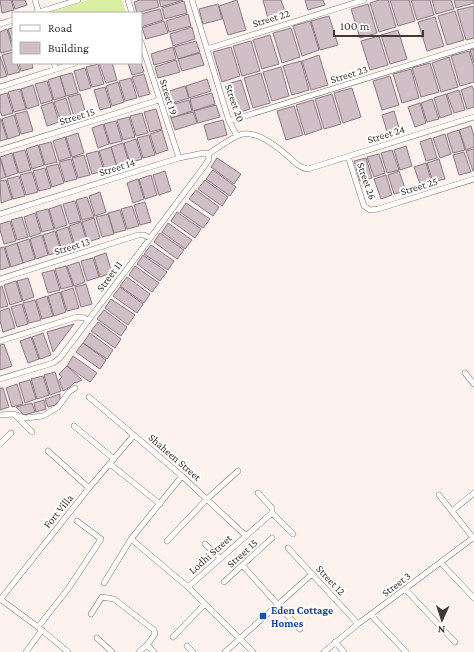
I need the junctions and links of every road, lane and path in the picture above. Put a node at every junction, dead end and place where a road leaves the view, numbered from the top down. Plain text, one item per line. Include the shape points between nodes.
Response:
1 (35, 0) edge
2 (78, 0) edge
3 (128, 0) edge
4 (192, 0) edge
5 (364, 0) edge
6 (38, 12) edge
7 (41, 12) edge
8 (132, 12) edge
9 (12, 20) edge
10 (0, 24) edge
11 (142, 45) edge
12 (474, 45) edge
13 (207, 48) junction
14 (54, 64) edge
15 (72, 64) edge
16 (56, 69) junction
17 (0, 87) edge
18 (159, 100) junction
19 (474, 117) edge
20 (229, 121) junction
21 (237, 136) junction
22 (0, 150) edge
23 (208, 154) junction
24 (348, 156) junction
25 (179, 158) junction
26 (304, 169) joint
27 (474, 179) edge
28 (370, 210) joint
29 (0, 214) edge
30 (150, 238) junction
31 (0, 279) edge
32 (88, 321) junction
33 (0, 340) edge
34 (465, 373) dead end
35 (0, 379) edge
36 (474, 384) edge
37 (75, 388) dead end
38 (89, 397) dead end
39 (14, 414) junction
40 (0, 415) edge
41 (74, 426) dead end
42 (32, 432) dead end
43 (11, 433) dead end
44 (134, 435) junction
45 (0, 444) edge
46 (48, 451) dead end
47 (114, 460) junction
48 (110, 464) junction
49 (238, 471) dead end
50 (182, 476) junction
51 (89, 488) junction
52 (258, 493) dead end
53 (474, 493) edge
54 (439, 495) dead end
55 (207, 499) junction
56 (160, 504) junction
57 (452, 511) junction
58 (272, 513) junction
59 (77, 521) dead end
60 (293, 534) dead end
61 (246, 536) junction
62 (272, 538) dead end
63 (131, 539) junction
64 (474, 539) edge
65 (167, 541) dead end
66 (206, 544) dead end
67 (288, 548) dead end
68 (220, 558) junction
69 (441, 563) junction
70 (243, 566) junction
71 (312, 574) junction
72 (224, 582) dead end
73 (104, 583) dead end
74 (188, 587) junction
75 (405, 589) junction
76 (474, 598) edge
77 (0, 600) edge
78 (205, 604) junction
79 (277, 604) junction
80 (91, 614) dead end
81 (371, 615) junction
82 (358, 624) junction
83 (40, 629) junction
84 (300, 630) dead end
85 (173, 637) dead end
86 (97, 638) dead end
87 (239, 638) junction
88 (455, 642) dead end
89 (333, 644) junction
90 (147, 645) junction
91 (187, 646) dead end
92 (26, 652) edge
93 (68, 652) edge
94 (112, 652) edge
95 (139, 652) edge
96 (154, 652) edge
97 (193, 652) edge
98 (225, 652) edge
99 (253, 652) edge
100 (324, 652) edge
101 (344, 652) edge
102 (406, 652) edge

1 - 6 street
2 - 7 street
3 - 8 street
4 - 13 street, Street 20
5 - 13 street, Street 22
9 - 10 street
11 - 18 street, Street 19
12 - 20 street, Street 23
13 - 20 street, Street 20
14 - 16 street
15 - 16 street
16 - 17 street
18 - 22 street, Street 15
18 - 25 street, Street 19
19 - 24 street, Street 24
20 - 21 street, Street 20
21 - 23 street, Street 14
21 - 26 street, Street 20 via 246,134 267,141
23 - 25 street, Street 14
23 - 30 street, Street 11 via 206,164
24 - 26 street, Street 24
24 - 28 street, Street 26 via 364,206
25 - 29 street, Street 14
27 - 28 street, Street 25
30 - 31 street, Street 13 via 138,235
30 - 32 street, Street 11
32 - 33 street via 78,317
32 - 35 street, Street 11 via 57,360
34 - 36 street
37 - 39 street via 58,407 43,416 25,418
38 - 44 street, Shaheen Street
39 - 40 street
39 - 42 street
41 - 47 street
43 - 45 street
44 - 47 street, Fort Villa
44 - 50 street, Shaheen Street
46 - 51 street
47 - 48 street, Fort Villa
48 - 51 street, Fort Villa
48 - 56 street
49 - 55 street
50 - 55 street, Shaheen Street
50 - 56 street
51 - 77 street, Fort Villa
52 - 58 street via 272,508
53 - 57 street
54 - 57 street
55 - 61 street, Shaheen Street
55 - 65 street
56 - 63 street
57 - 64 street
58 - 60 street
58 - 61 street, Lodhi Street
59 - 83 street via 101,539
61 - 68 street, Lodhi Street
62 - 70 street, Street 15
63 - 73 street
63 - 74 street
64 - 69 street, Street 3
66 - 68 street
67 - 71 street, Street 12
68 - 74 street, Lodhi Street
69 - 75 street, Street 3
69 - 76 street
70 - 72 street, Street 15
70 - 79 street
71 - 79 street
71 - 82 street, Street 12
74 - 78 street
75 - 81 street, Street 3
75 - 88 street
77 - 83 street
78 - 85 street
78 - 87 street
79 - 84 street
79 - 87 street
80 - 90 street via 102,597 114,599 154,630 155,634
81 - 82 street, Street 3
81 - 102 street
82 - 89 street, Street 3
83 - 92 street
83 - 93 street
86 - 94 street
87 - 98 street
87 - 99 street
89 - 100 street, Street 3
89 - 101 street
90 - 95 street
90 - 96 street
91 - 97 street

